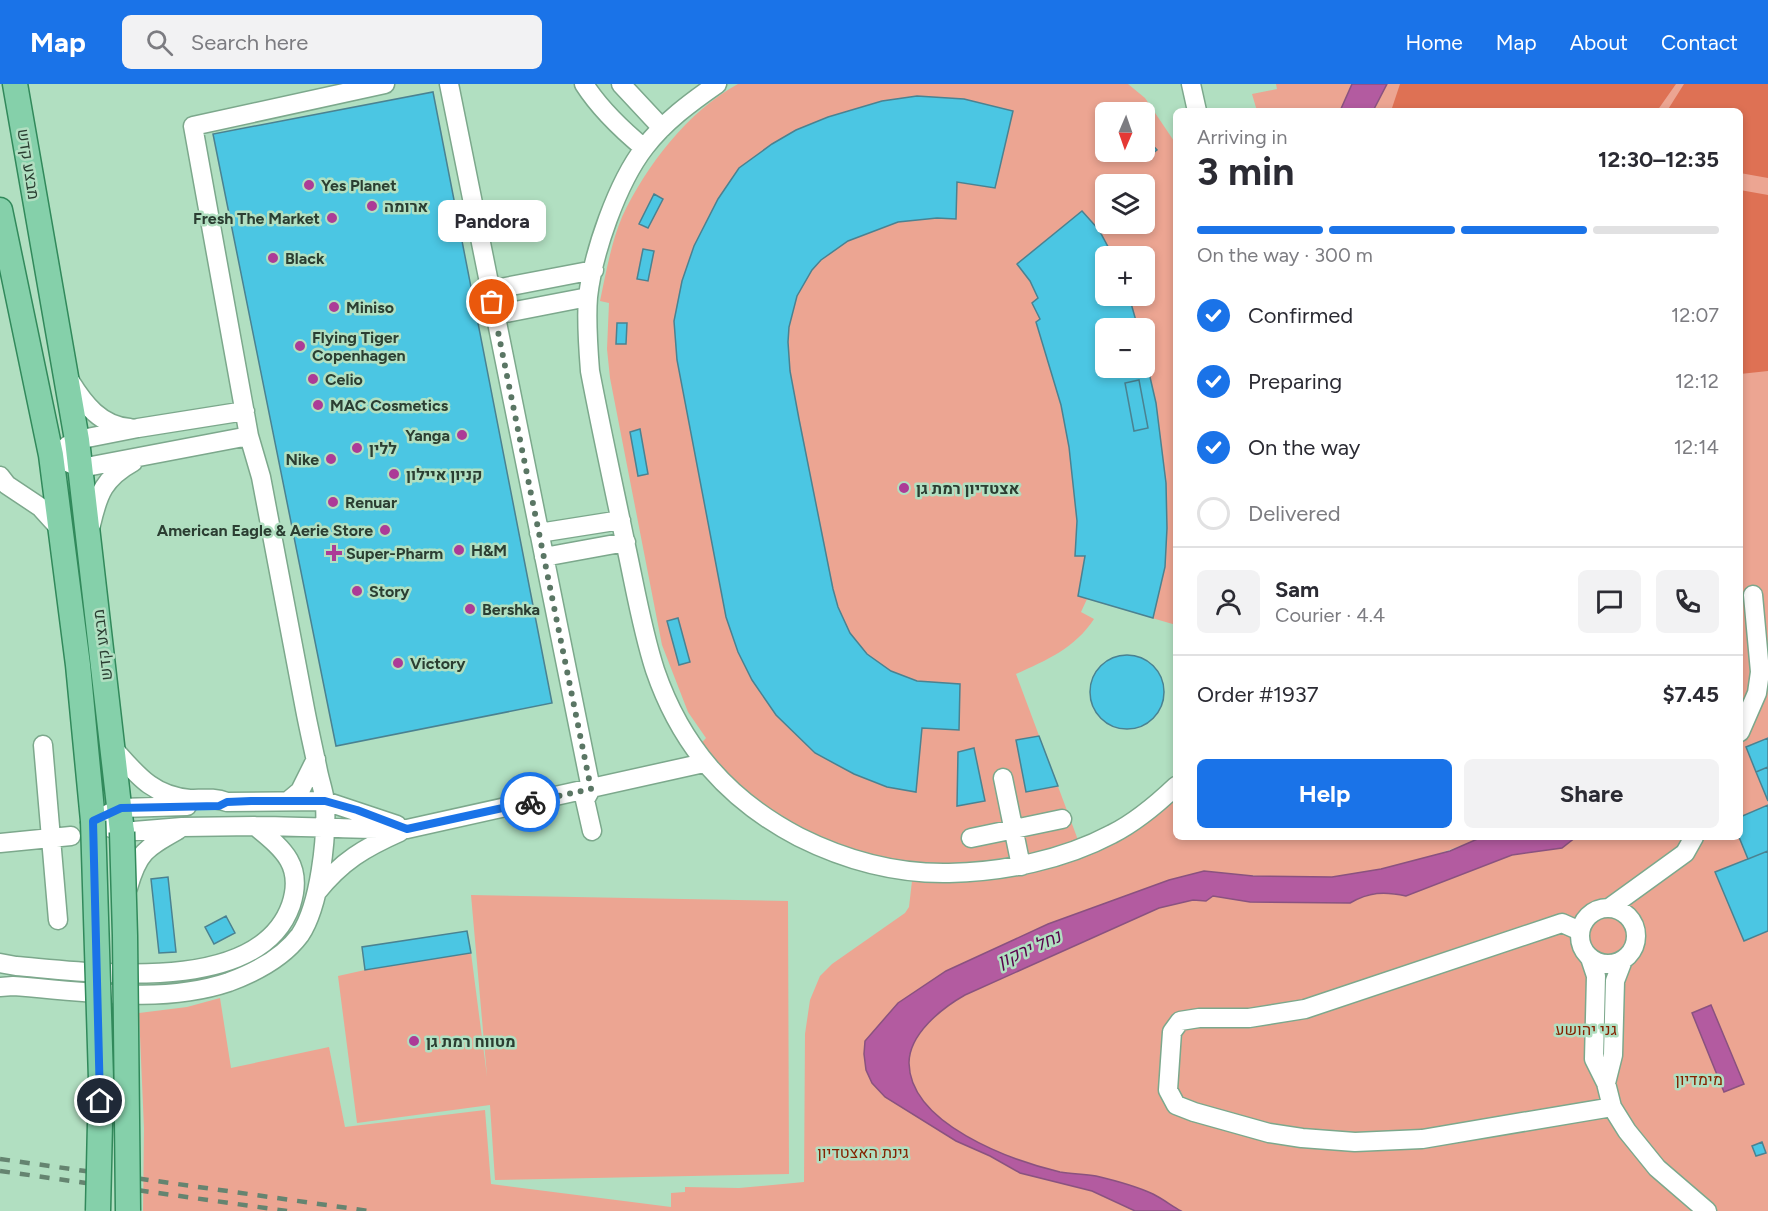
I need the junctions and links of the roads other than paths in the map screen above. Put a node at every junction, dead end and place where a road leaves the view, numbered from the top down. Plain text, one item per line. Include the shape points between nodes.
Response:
1 (385, 84) edge
2 (449, 84) edge
3 (584, 84) edge
4 (621, 84) edge
5 (717, 84) edge
6 (1191, 84) edge
7 (20, 90) edge
8 (1196, 108) edge
9 (662, 128) junction
10 (644, 148) junction
11 (1, 216) edge
12 (0, 249) edge
13 (594, 270) junction
14 (490, 290) junction
15 (588, 297) junction
16 (495, 315) junction
17 (66, 374) junction
18 (245, 411) junction
19 (138, 428) junction
20 (249, 436) junction
21 (77, 440) junction
22 (51, 455) junction
23 (144, 456) junction
24 (81, 468) junction
25 (0, 476) edge
26 (621, 519) junction
27 (60, 529) junction
28 (539, 533) junction
29 (89, 536) junction
30 (626, 542) junction
31 (544, 557) junction
32 (1752, 595) dead end
33 (1743, 725) edge
34 (43, 745) dead end
35 (114, 749) junction
36 (316, 759) junction
37 (704, 763) junction
38 (1003, 778) dead end
39 (591, 789) junction
40 (1173, 789) edge
41 (288, 801) junction
42 (325, 801) junction
43 (192, 802) junction
44 (1062, 819) dead end
45 (121, 820) junction
46 (93, 821) junction
47 (255, 826) junction
48 (324, 826) junction
49 (188, 827) junction
50 (407, 829) junction
51 (1013, 829) junction
52 (592, 831) dead end
53 (71, 836) dead end
54 (51, 838) junction
55 (970, 838) dead end
56 (1692, 840) edge
57 (0, 843) edge
58 (1020, 866) junction
59 (316, 893) junction
60 (124, 901) junction
61 (1609, 908) junction
62 (58, 920) dead end
63 (1580, 931) junction
64 (1590, 958) junction
65 (1623, 960) junction
66 (0, 963) edge
67 (0, 987) edge
68 (1606, 1083) junction
69 (1611, 1107) junction
70 (98, 1211) edge
71 (128, 1211) edge
72 (1707, 1211) edge

1 - 18 lane via 193,126
2 - 14 lane
3 - 10 lane via 601,108
4 - 9 lane
5 - 9 lane
6 - 8 lane
7 - 17 main road, מבצע קדש
9 - 10 lane
10 - 13 lane via 615,202
11 - 12 lane
11 - 22 main road, מבצע קדש
13 - 14 lane
13 - 15 lane
14 - 16 lane
15 - 16 lane
15 - 26 lane via 590,370
16 - 28 lane
17 - 19 lane via 91,412 122,428
17 - 21 main road, מבצע קדש
18 - 19 lane
18 - 20 lane
19 - 21 lane
20 - 23 lane
20 - 36 lane via 261,477
21 - 22 lane
21 - 24 main road, מבצע קדש
22 - 24 lane
22 - 27 main road, מבצע קדש
23 - 24 lane
23 - 29 lane via 109,479 96,504
24 - 29 main road, מבצע קדש
25 - 27 lane via 40,507
26 - 28 lane
26 - 30 lane
27 - 46 main road, מבצע קדש
28 - 31 lane
29 - 35 main road, מבצע קדש
30 - 31 lane
30 - 37 lane via 645,634 664,695
31 - 39 lane
32 - 33 lane via 1760,672 1757,693
34 - 54 lane
35 - 43 lane via 150,787
35 - 45 main road, מבצע קדש
36 - 41 lane via 300,791
36 - 42 lane
37 - 39 lane
37 - 58 lane via 764,817 844,856 878,866 936,873 973,873
38 - 51 lane
39 - 50 lane
39 - 52 lane via 585,800
40 - 58 lane via 1113,834
41 - 42 lane
41 - 43 lane
42 - 48 lane
42 - 50 lane
43 - 45 lane
44 - 51 lane
45 - 46 lane
45 - 49 lane
45 - 60 main road, מבצע קדש, bridge
46 - 70 main road, מבצע קדש, bridge via 100,1079
47 - 48 lane
47 - 49 lane
47 - 66 lane via 290,861 296,890 283,923 270,938 246,953 222,963 172,973 113,973
48 - 50 lane
48 - 59 lane
49 - 60 lane via 147,848 139,857
50 - 59 lane via 352,856
51 - 55 lane
51 - 58 lane
53 - 54 lane
54 - 57 lane
54 - 62 lane
56 - 61 lane via 1685,853
59 - 67 lane via 300,934 284,953 228,982 173,993 133,994
60 - 71 main road, מבצע קדש, bridge
61 - 63 lane via 1593,912
61 - 65 lane via 1625,913 1635,927 1636,944
63 - 64 lane via 1582,948
63 - 69 lane via 1562,923 1274,1016 1189,1018 1172,1032 1168,1090 1176,1105 1194,1112 1269,1133 1343,1142 1422,1139
64 - 65 lane via 1610,965
64 - 68 lane via 1596,976 1594,1059
65 - 68 lane via 1614,981 1613,1055
68 - 69 lane
69 - 72 lane via 1657,1168

